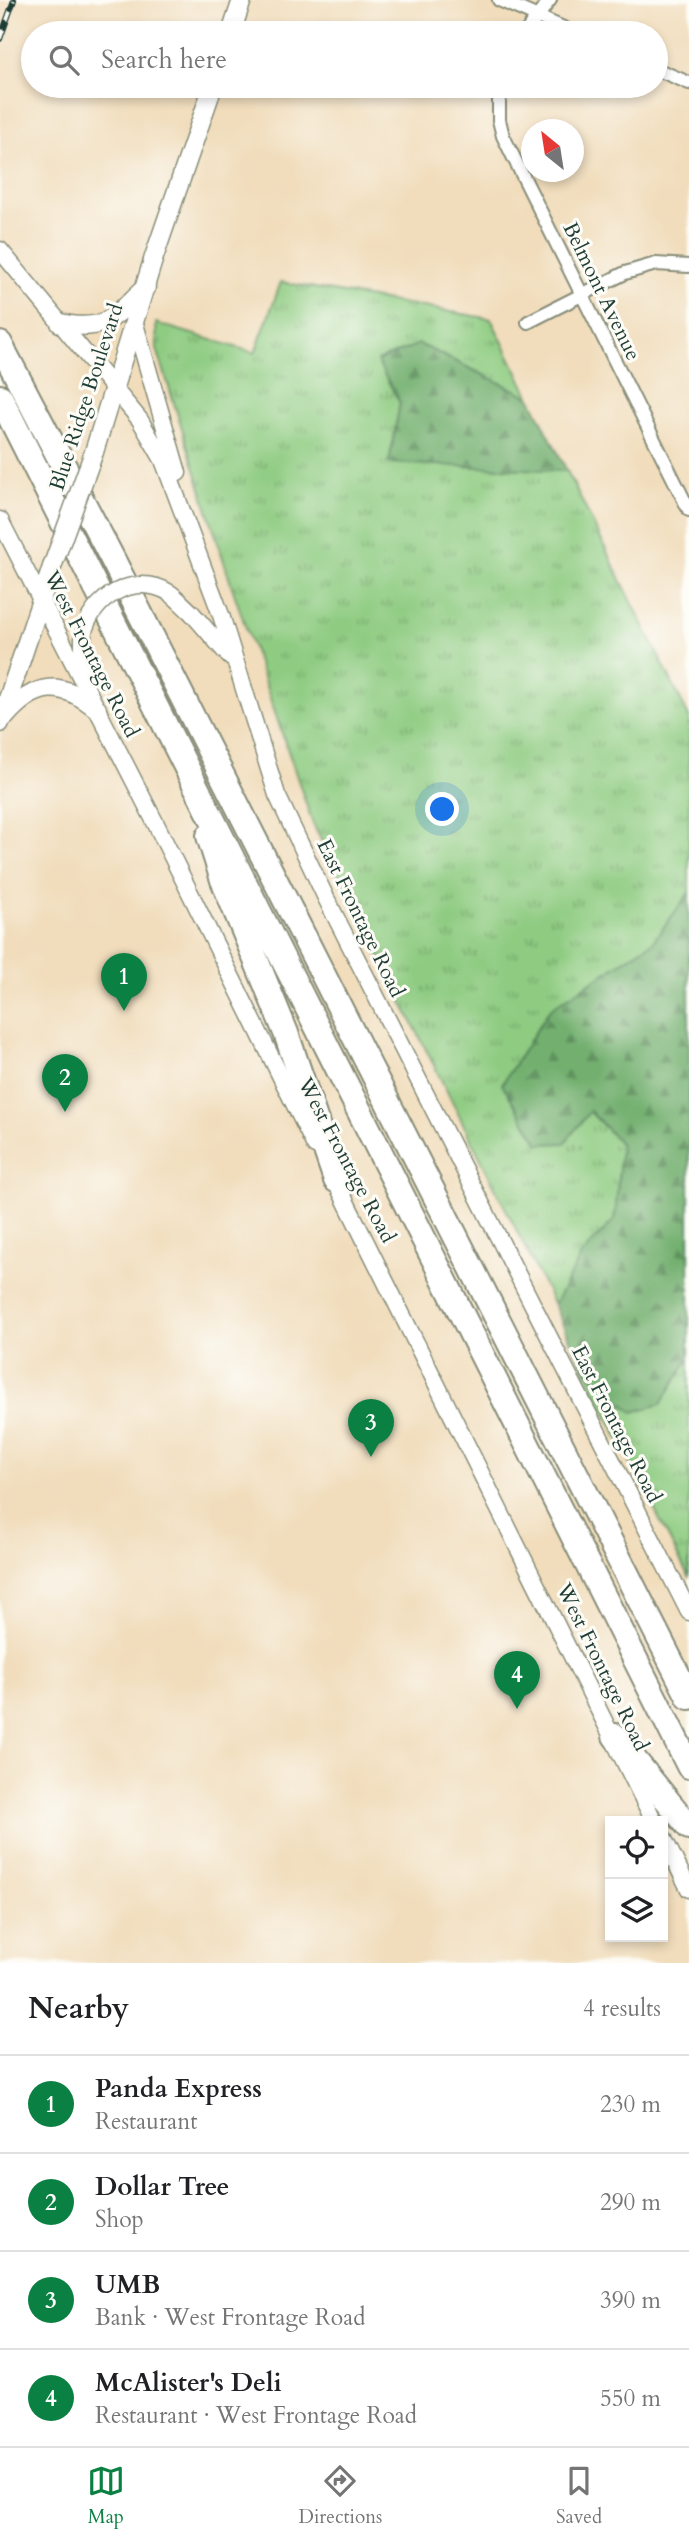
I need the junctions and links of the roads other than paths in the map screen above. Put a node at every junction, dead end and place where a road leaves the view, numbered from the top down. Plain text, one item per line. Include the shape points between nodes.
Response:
1 (242, 0) edge
2 (499, 0) edge
3 (550, 0) edge
4 (537, 17) junction
5 (235, 21) edge
6 (534, 21) edge
7 (546, 21) edge
8 (668, 73) edge
9 (689, 83) edge
10 (209, 98) edge
11 (499, 98) edge
12 (0, 250) edge
13 (689, 266) edge
14 (146, 287) junction
15 (582, 295) junction
16 (528, 322) dead end
17 (60, 323) junction
18 (135, 324) junction
19 (0, 344) edge
20 (115, 390) junction
21 (0, 397) edge
22 (689, 510) edge
23 (0, 520) edge
24 (185, 524) junction
25 (41, 601) junction
26 (232, 658) junction
27 (84, 684) junction
28 (97, 709) junction
29 (0, 722) edge
30 (182, 756) junction
31 (336, 1180) junction
32 (689, 1612) edge
33 (689, 1697) edge
34 (615, 1736) junction
35 (689, 1766) edge
36 (652, 1816) edge
37 (689, 1827) edge
38 (668, 1847) edge
39 (689, 1889) edge

1 - 5 main road
2 - 4 street
3 - 4 street
4 - 6 street
4 - 7 street
8 - 9 street
10 - 14 main road, Blue Ridge Boulevard
11 - 15 street, Belmont Avenue via 503,136
12 - 17 street, East Frontage Road
13 - 15 street via 656,264 625,273
14 - 17 main road via 109,321 93,328
14 - 18 main road, Blue Ridge Boulevard
15 - 16 street
15 - 22 street, Belmont Avenue
17 - 20 street, East Frontage Road
18 - 20 main road, Blue Ridge Boulevard
18 - 24 street via 183,495
19 - 33 highway
20 - 24 street, East Frontage Road via 140,420 163,460
20 - 25 main road, Blue Ridge Boulevard, bridge
21 - 30 highway
23 - 25 street, West Frontage Road
24 - 26 street, East Frontage Road via 221,615
25 - 27 street, West Frontage Road
25 - 29 main road, Blue Ridge Boulevard
26 - 27 street, bridge via 170,593 137,585 98,604 86,619 81,660
26 - 32 street, East Frontage Road via 277,795 326,898
27 - 28 street, West Frontage Road
28 - 29 main road via 78,695 48,687 31,693
28 - 31 street, West Frontage Road via 296,1110
30 - 31 highway via 223,880 286,1033
30 - 35 highway
31 - 34 street, West Frontage Road
34 - 36 street, West Frontage Road
34 - 37 highway
38 - 39 street

